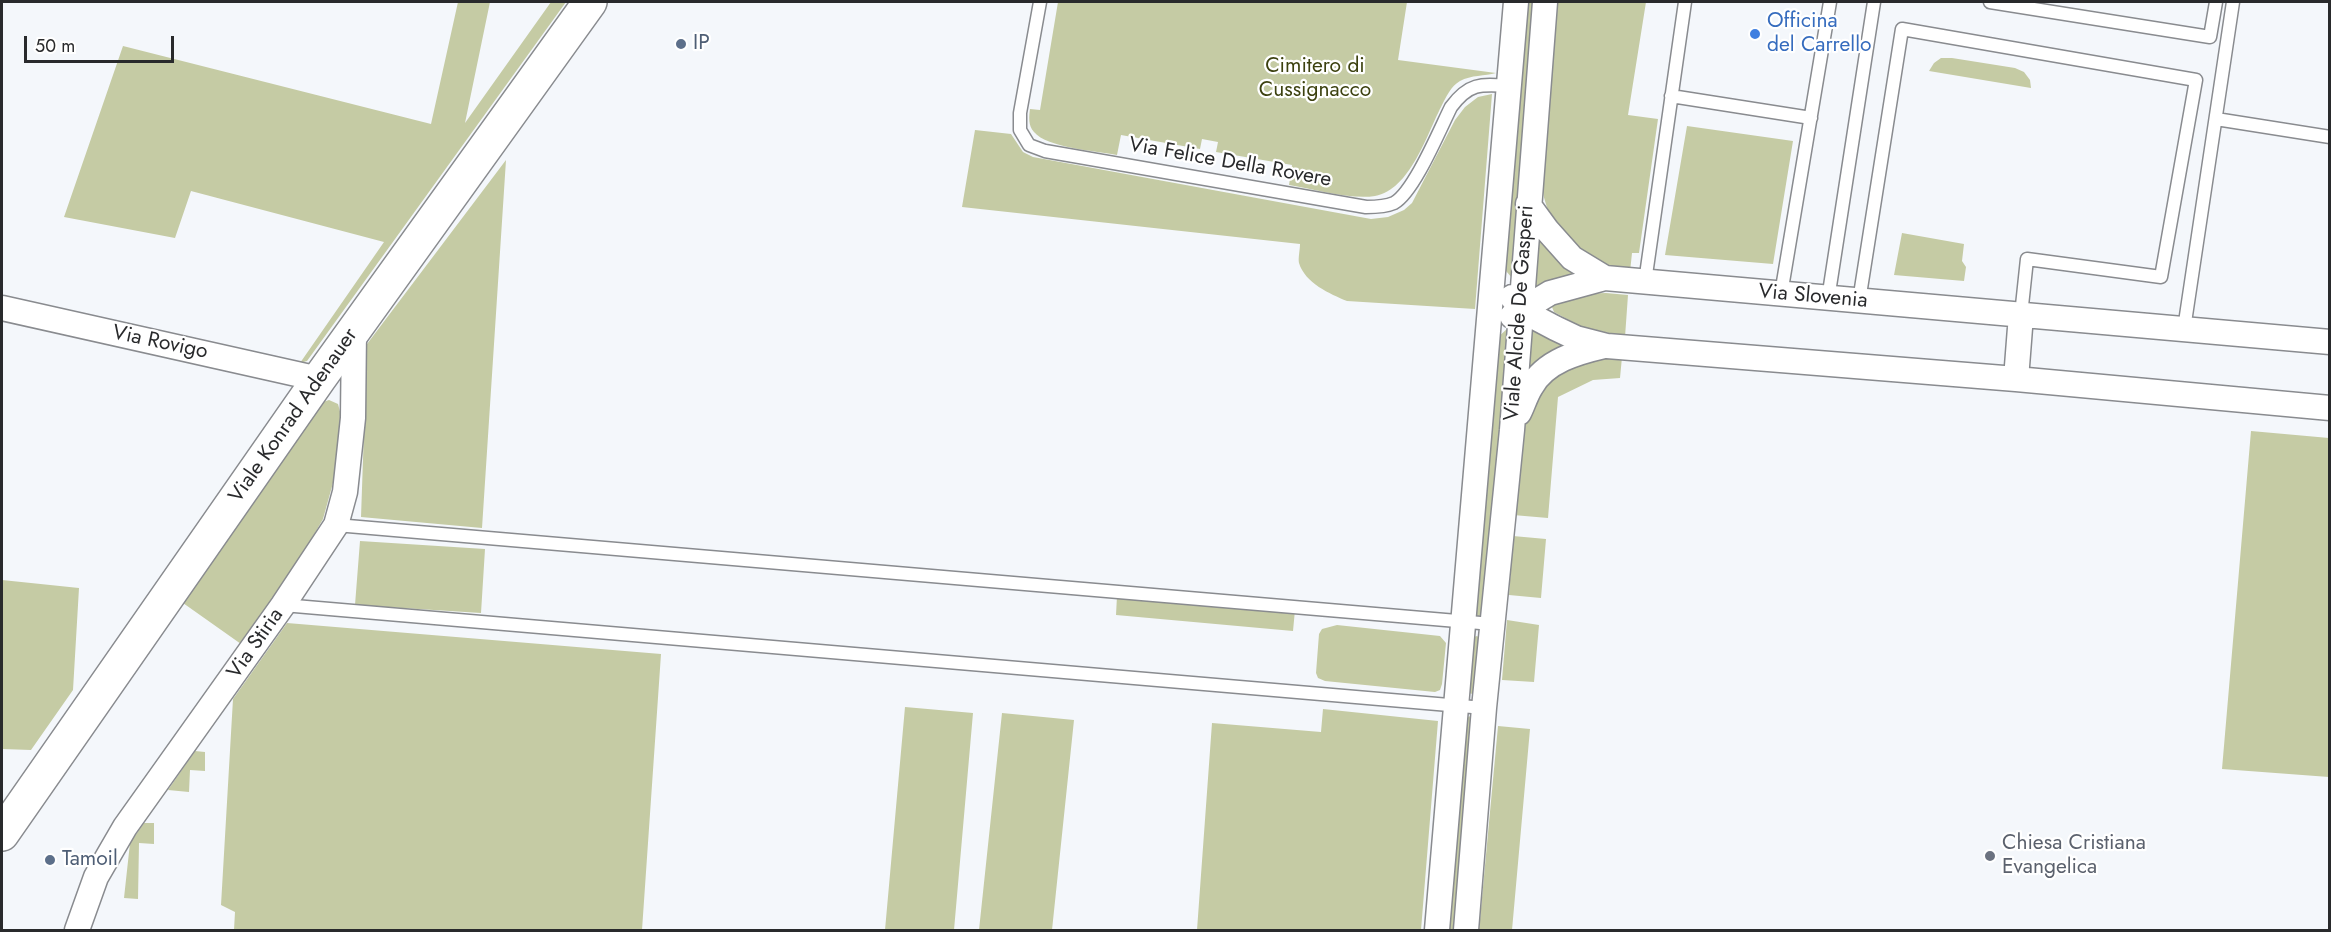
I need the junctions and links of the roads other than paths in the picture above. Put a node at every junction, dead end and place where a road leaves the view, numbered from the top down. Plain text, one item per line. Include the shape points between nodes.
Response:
1 (590, 2) edge
2 (1040, 2) edge
3 (1516, 2) edge
4 (1545, 2) edge
5 (1684, 2) edge
6 (1830, 2) edge
7 (1874, 2) edge
8 (1990, 2) edge
9 (2216, 2) edge
10 (2234, 2) edge
11 (1509, 86) junction
12 (1671, 96) junction
13 (1811, 118) junction
14 (2216, 119) junction
15 (2330, 137) edge
16 (1528, 204) junction
17 (1492, 267) junction
18 (1605, 278) junction
19 (1645, 282) junction
20 (1781, 294) junction
21 (1828, 299) junction
22 (1859, 301) junction
23 (2, 308) edge
24 (1521, 310) junction
25 (2021, 315) junction
26 (2184, 329) junction
27 (354, 330) junction
28 (1487, 336) junction
29 (2330, 342) edge
30 (1606, 346) junction
31 (320, 379) junction
32 (2016, 379) junction
33 (2330, 408) edge
34 (1512, 430) junction
35 (336, 525) junction
36 (283, 605) junction
37 (1463, 622) junction
38 (1492, 624) junction
39 (1456, 707) junction
40 (1484, 708) junction
41 (2, 834) edge
42 (77, 930) edge
43 (1437, 930) edge
44 (1466, 930) edge

1 - 27 main road, Viale Konrad Adenauer
2 - 11 lane, Via Felice Della Rovere via 1020,130 1029,145 1046,151 1366,207 1382,206 1394,203 1409,188 1459,96 1477,85
3 - 11 street, Viale Alcide De Gasperi
4 - 16 street, Viale Alcide De Gasperi
5 - 12 lane
6 - 13 lane
7 - 21 lane
8 - 9 lane via 2210,37
10 - 14 lane
11 - 17 street, Viale Alcide De Gasperi
12 - 13 lane
12 - 19 lane
13 - 20 lane
14 - 15 lane
14 - 26 lane
16 - 18 street, Via Slovenia via 1572,258
16 - 24 street, Viale Alcide De Gasperi
17 - 24 street
17 - 28 street, Viale Alcide De Gasperi
18 - 19 street, Via Slovenia
18 - 24 street, Via Slovenia via 1550,293
19 - 20 street, Via Slovenia
20 - 21 street, Via Slovenia
21 - 22 street, Via Slovenia
22 - 25 street, Via Slovenia
22 - 25 lane via 1902,29 2196,80 2161,277 2026,259
23 - 31 street, Via Rovigo
24 - 28 street, Via Slovenia
24 - 30 street via 1576,338
24 - 34 street, Viale Alcide De Gasperi
25 - 26 street, Via Slovenia
25 - 32 street
26 - 29 street, Via Slovenia
27 - 31 main road, Viale Konrad Adenauer
27 - 35 street, Via Stiria via 353,418 345,492
28 - 37 street, Viale Alcide De Gasperi
30 - 32 street
30 - 34 street via 1563,358 1546,370 1532,385
31 - 41 main road, Viale Konrad Adenauer
32 - 33 street
34 - 38 street, Viale Alcide De Gasperi
35 - 36 street, Via Stiria
35 - 37 lane
36 - 39 lane
36 - 42 street, Via Stiria via 125,827 96,877
37 - 38 lane
37 - 39 street, Viale Alcide De Gasperi
38 - 40 street, Viale Alcide De Gasperi
39 - 40 lane
39 - 43 street, Viale Alcide De Gasperi
40 - 44 street, Viale Alcide De Gasperi

